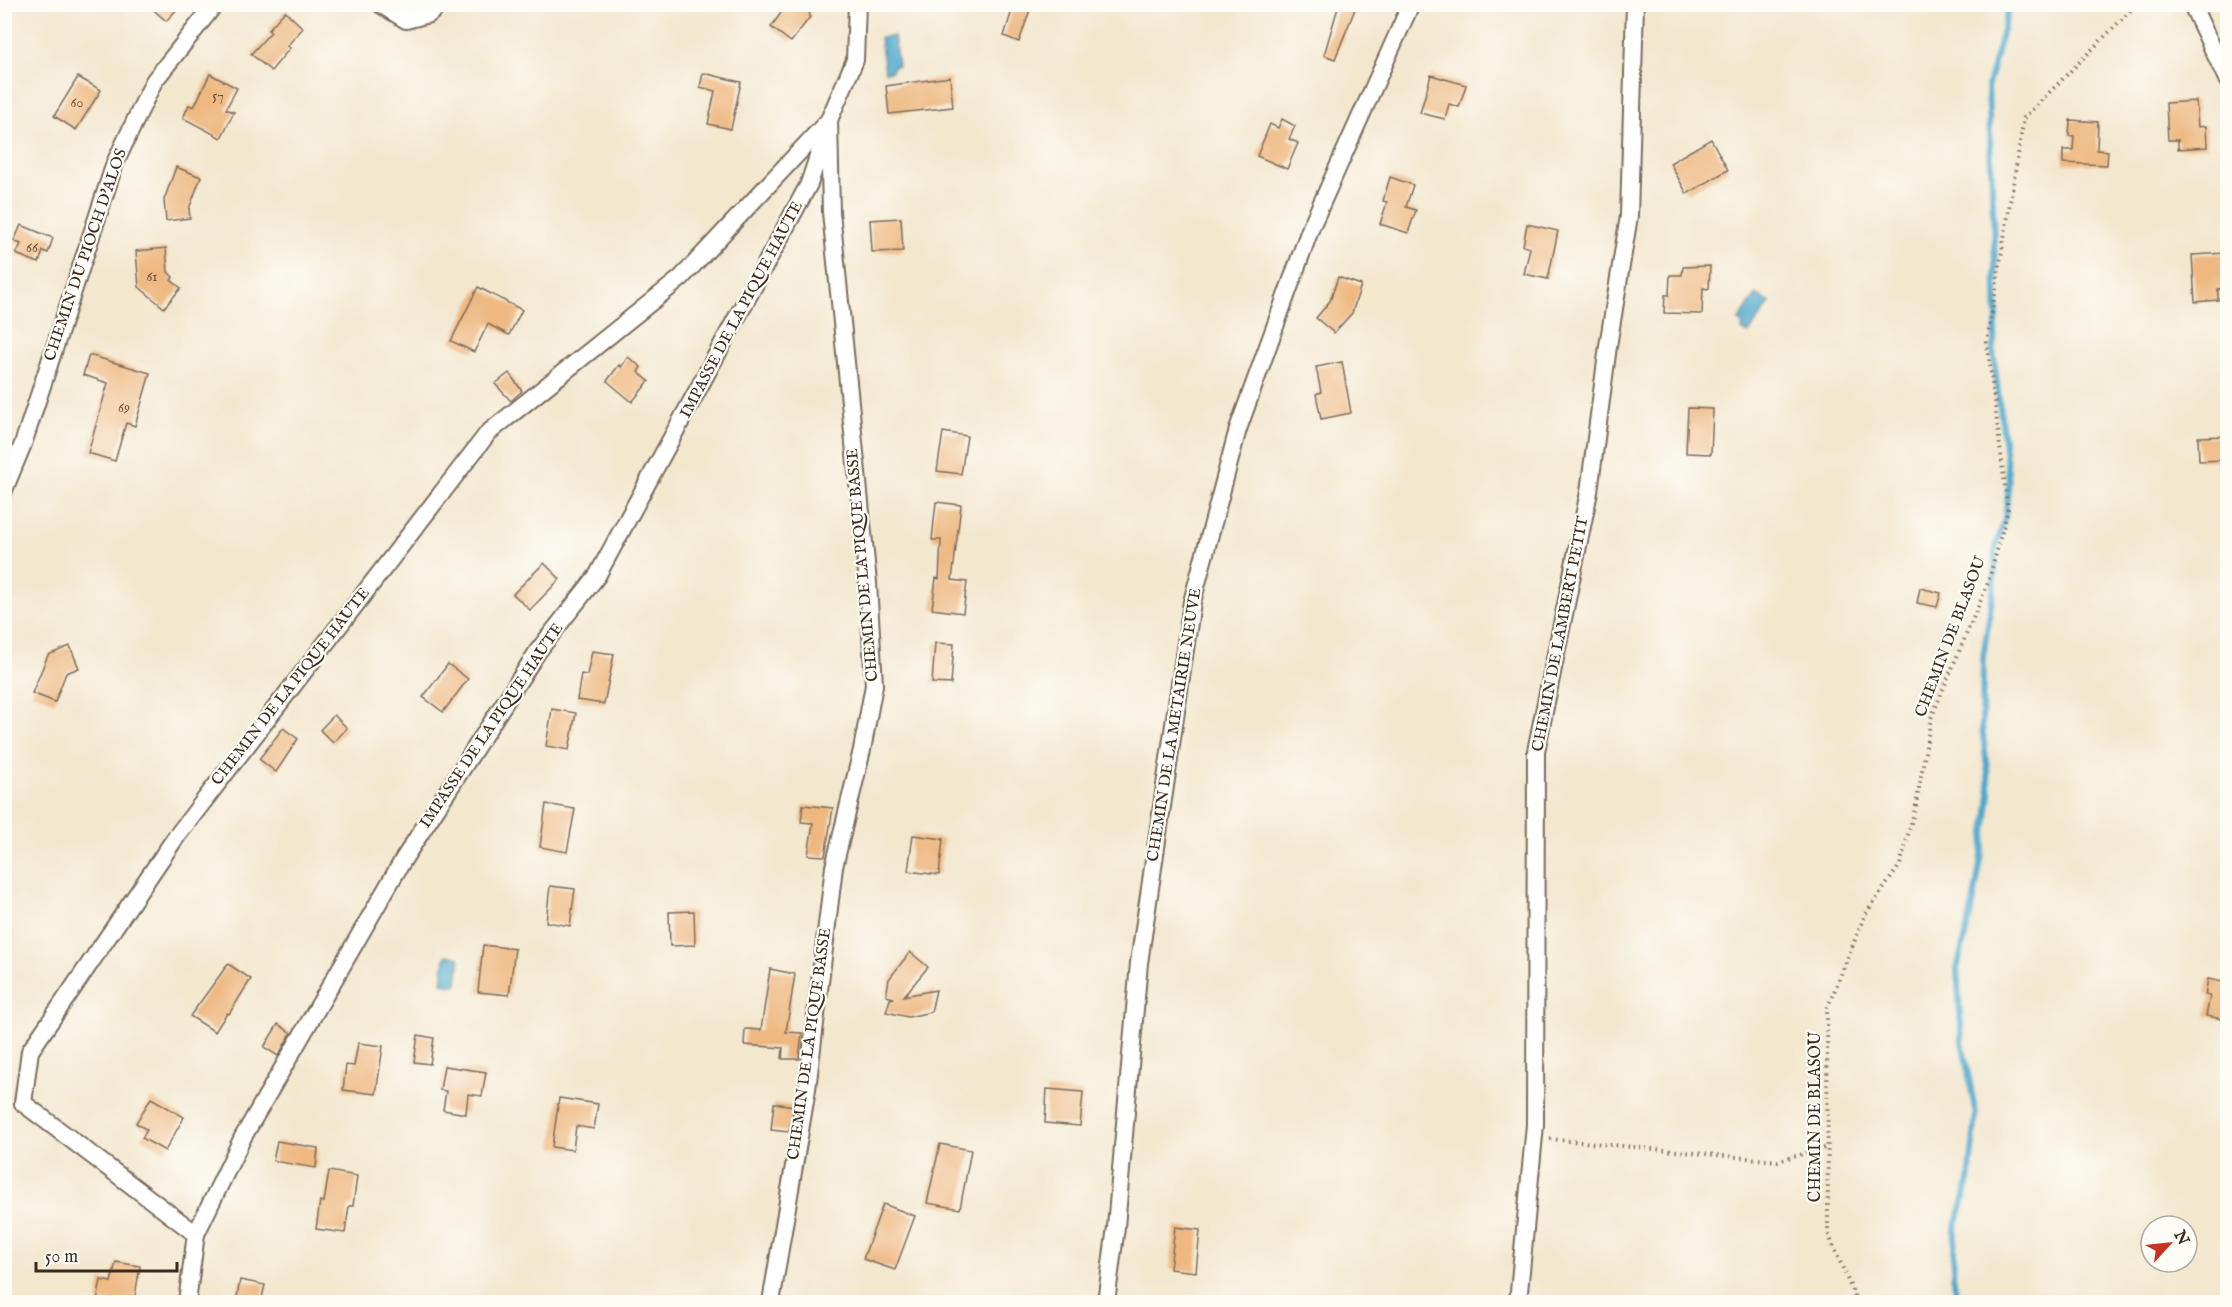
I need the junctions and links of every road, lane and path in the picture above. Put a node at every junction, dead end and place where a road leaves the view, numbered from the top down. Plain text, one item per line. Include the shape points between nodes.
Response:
1 (215, 4) edge
2 (380, 4) edge
3 (441, 4) edge
4 (858, 4) edge
5 (1411, 4) edge
6 (1635, 4) edge
7 (2137, 4) edge
8 (2194, 4) edge
9 (2228, 81) edge
10 (830, 120) junction
11 (4, 490) edge
12 (1534, 1137) junction
13 (1828, 1147) junction
14 (196, 1234) junction
15 (187, 1302) edge
16 (771, 1302) edge
17 (1106, 1302) edge
18 (1518, 1302) edge
19 (1857, 1302) edge

1 - 11 street, CHEMIN DU PIOCH D'ALOS via 154,81 115,163
2 - 3 street via 406,20 429,14
4 - 10 street, CHEMIN DE LA PIQUE BASSE via 855,60
5 - 17 street, CHEMIN DE LA METAIRIE NEUVE via 1311,227 1238,429 1192,602 1139,963
6 - 12 street, CHEMIN DE LAMBERT PETIT via 1629,216 1589,492 1536,751
7 - 13 path, CHEMIN DE BLASOU via 2024,118 1987,342 2008,510 1988,583 1931,718 1916,805 1900,865 1865,915 1827,1009
8 - 9 street
10 - 14 street, IMPASSE DE LA PIQUE HAUTE via 809,184 597,576 538,651 403,860 243,1137
10 - 14 street, CHEMIN DE LA PIQUE HAUTE via 681,278 488,433 176,837 30,1051 23,1103
10 - 16 street, CHEMIN DE LA PIQUE BASSE via 831,212 868,583 874,685 834,867 807,1089
12 - 13 path via 1778,1161
12 - 18 street, CHEMIN DE LAMBERT PETIT
13 - 19 path, CHEMIN DE BLASOU via 1828,1233
14 - 15 street

